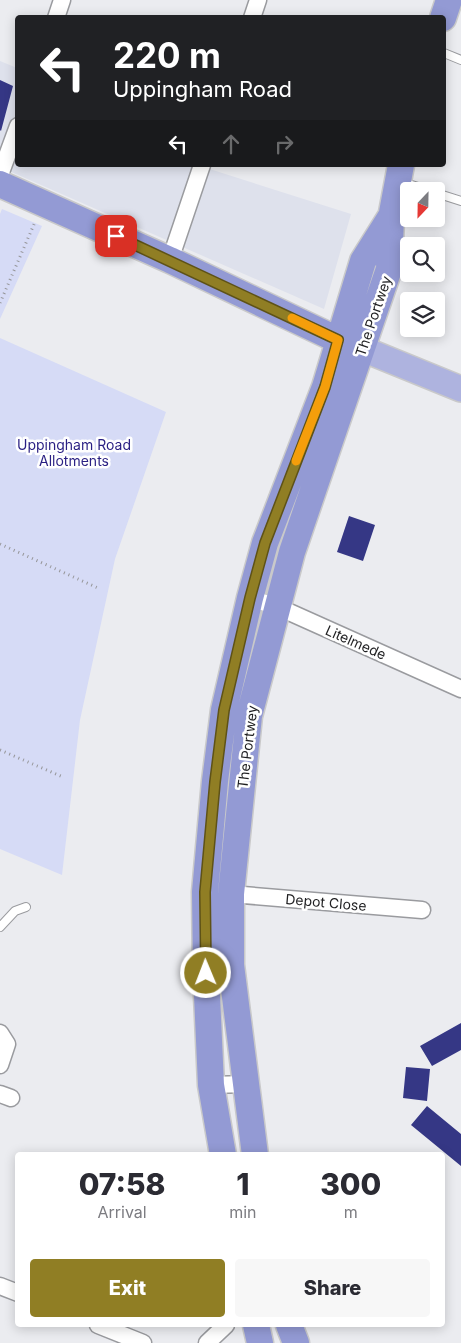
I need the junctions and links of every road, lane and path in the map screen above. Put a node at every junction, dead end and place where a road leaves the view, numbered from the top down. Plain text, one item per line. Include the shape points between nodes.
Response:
1 (62, 0) edge
2 (258, 0) edge
3 (449, 0) edge
4 (57, 15) edge
5 (253, 15) edge
6 (444, 15) edge
7 (446, 54) edge
8 (461, 60) edge
9 (15, 134) edge
10 (201, 167) edge
11 (399, 173) edge
12 (0, 175) edge
13 (415, 182) edge
14 (0, 184) edge
15 (445, 196) edge
16 (461, 201) edge
17 (43, 203) junction
18 (391, 218) junction
19 (170, 260) junction
20 (0, 303) edge
21 (338, 340) junction
22 (363, 348) junction
23 (461, 389) edge
24 (0, 544) edge
25 (98, 588) dead end
26 (250, 598) junction
27 (278, 607) junction
28 (461, 690) edge
29 (0, 750) edge
30 (63, 777) dead end
31 (231, 894) junction
32 (26, 907) dead end
33 (422, 910) dead end
34 (0, 927) edge
35 (0, 1033) edge
36 (0, 1065) edge
37 (247, 1084) junction
38 (211, 1085) junction
39 (222, 1152) edge
40 (255, 1152) edge
41 (0, 1286) edge
42 (15, 1292) edge
43 (103, 1327) edge
44 (224, 1327) edge
45 (256, 1327) edge
46 (290, 1327) edge
47 (143, 1343) edge
48 (207, 1343) edge
49 (260, 1343) edge
50 (296, 1343) edge

1 - 4 street
2 - 5 street
3 - 6 highway
7 - 8 lane
9 - 12 street
10 - 19 street
11 - 13 lane
11 - 18 highway
14 - 17 highway
15 - 16 lane
17 - 19 highway
17 - 20 path
18 - 21 highway, The Portwey via 363,260
18 - 22 highway, The Portwey via 389,269
19 - 21 highway
21 - 22 main road
21 - 26 highway, The Portwey via 325,387 265,543
22 - 23 main road
22 - 27 highway, The Portwey via 292,552
24 - 25 path
26 - 27 street, Litelmede
26 - 38 highway, The Portwey via 224,710 205,892
27 - 28 street, Litelmede
27 - 31 highway, The Portwey via 248,716
29 - 30 path
31 - 33 street, Depot Close
31 - 37 highway, The Portwey via 231,965
32 - 34 lane via 16,911
35 - 36 street via 7,1044
37 - 38 street
37 - 40 highway, The Portwey
38 - 39 highway, The Portwey
41 - 42 street
43 - 47 street
44 - 48 street
45 - 49 highway
46 - 50 highway

